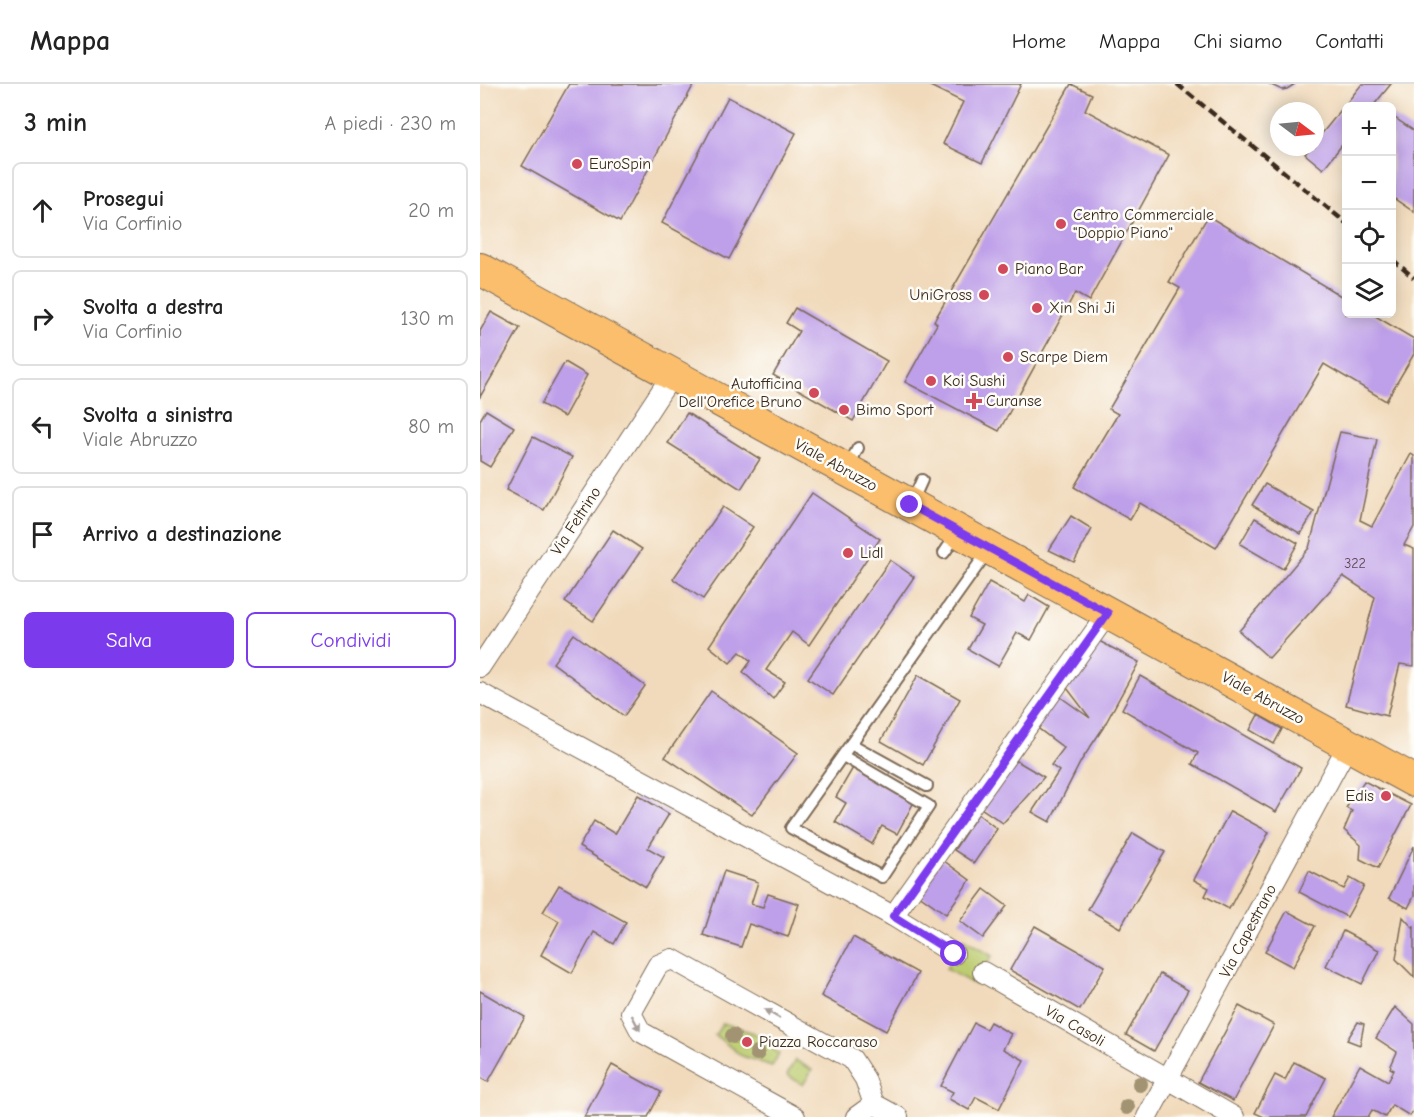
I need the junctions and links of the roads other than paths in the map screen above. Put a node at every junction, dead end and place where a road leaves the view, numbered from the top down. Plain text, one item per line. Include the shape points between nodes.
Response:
1 (480, 269) edge
2 (672, 375) junction
3 (990, 548) junction
4 (1108, 613) junction
5 (480, 667) edge
6 (480, 693) edge
7 (851, 744) junction
8 (1348, 745) junction
9 (843, 756) junction
10 (1414, 781) edge
11 (927, 786) dead end
12 (893, 916) junction
13 (954, 954) dead end
14 (983, 972) dead end
15 (1168, 1080) junction
16 (874, 1104) junction
17 (795, 1117) edge
18 (855, 1117) edge
19 (898, 1117) edge
20 (1147, 1117) edge
21 (1234, 1117) edge

1 - 2 main road, Viale Abruzzo
2 - 3 main road, Viale Abruzzo via 916,493 951,542
2 - 5 street, Via Feltrino
3 - 4 main road, Viale Abruzzo
3 - 7 lane
4 - 8 main road, Viale Abruzzo
4 - 12 street
6 - 12 street
7 - 9 lane
7 - 11 lane
8 - 10 main road, Viale Abruzzo
8 - 15 street, Via Capestrano
9 - 9 lane via 791,828 882,877 929,806
12 - 13 street
14 - 15 street, Via Casoli
15 - 20 street, Via Capestrano
15 - 21 street, Via Casoli
16 -> 17 street via 852,1059 672,959 658,965 631,1013 641,1032
16 - 18 street
16 - 19 street

